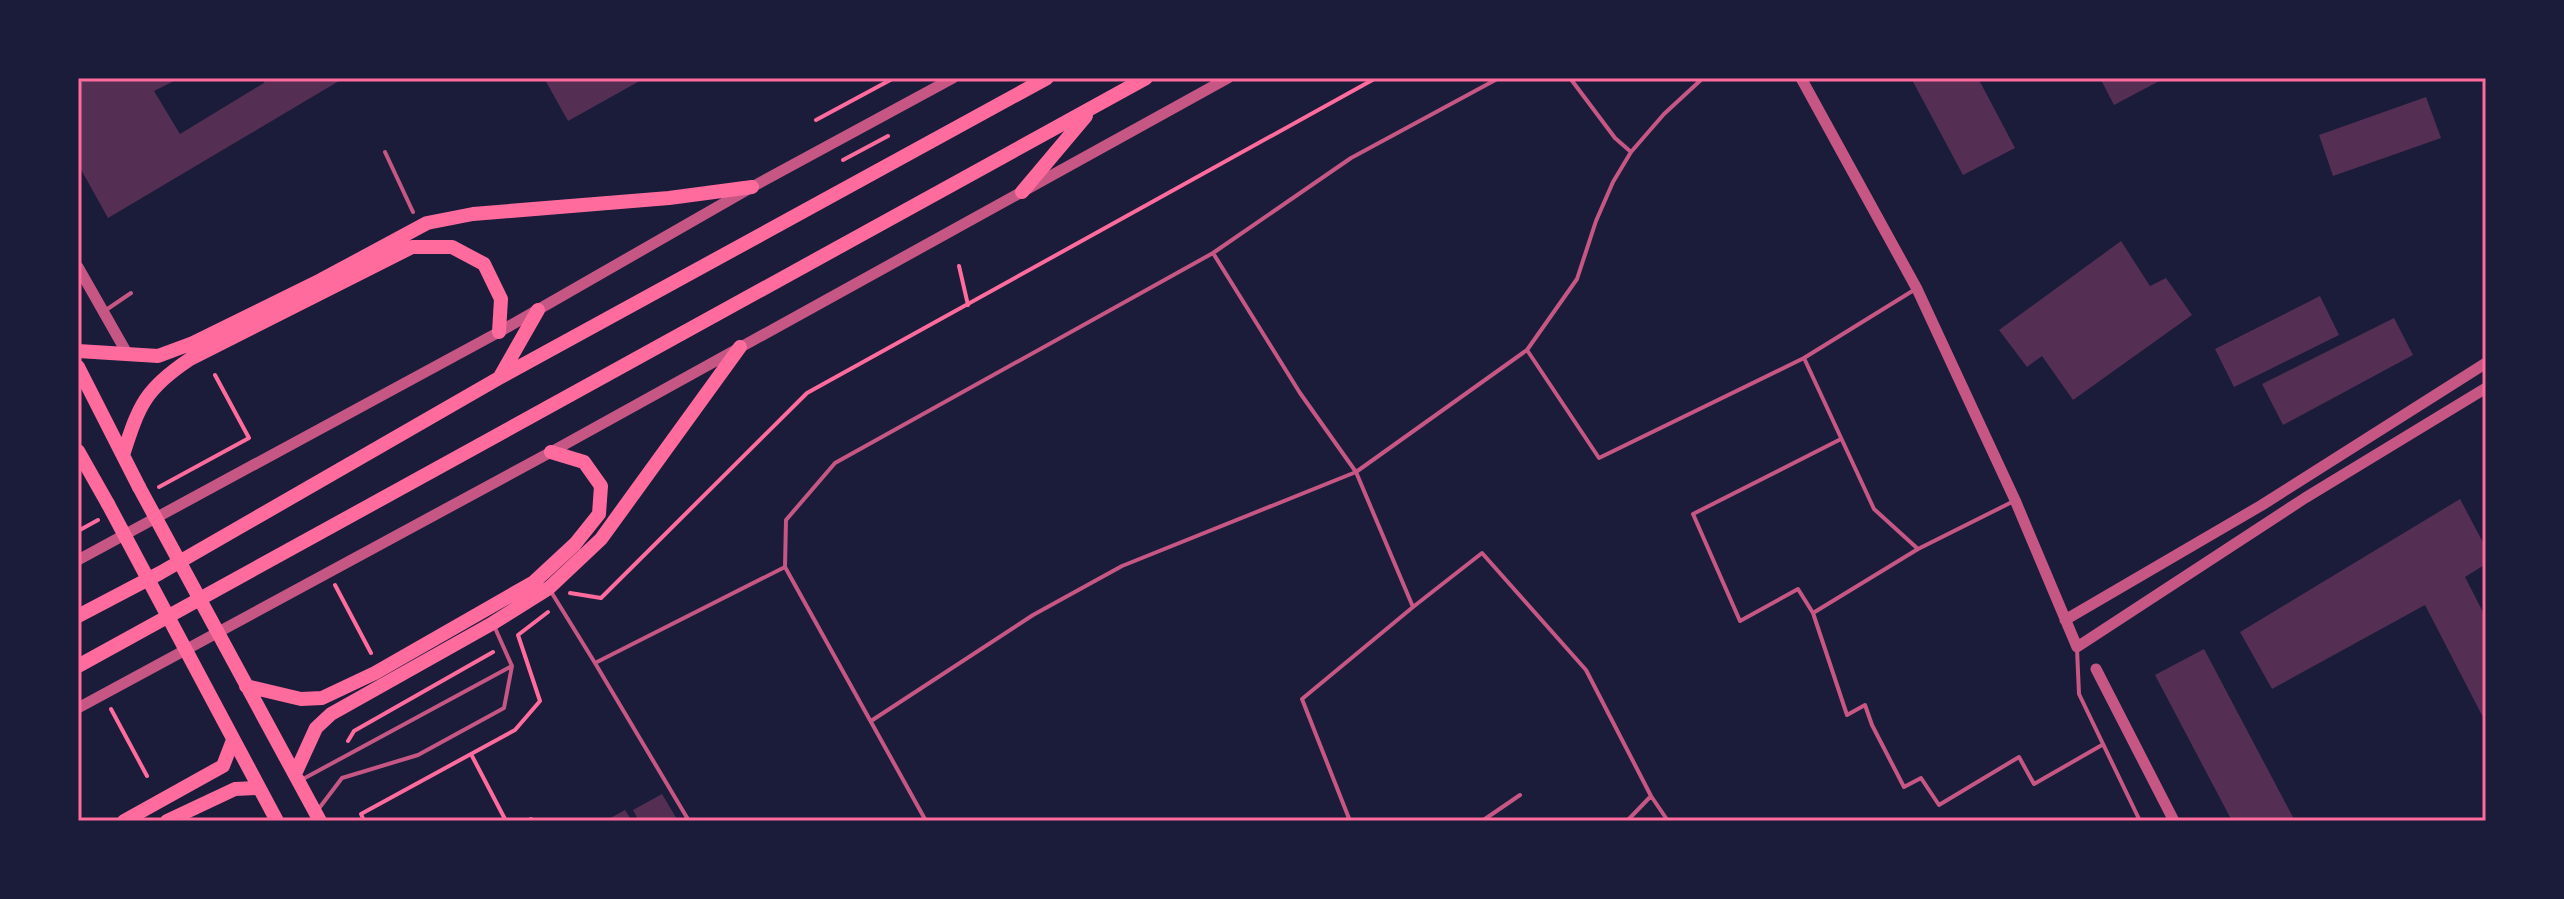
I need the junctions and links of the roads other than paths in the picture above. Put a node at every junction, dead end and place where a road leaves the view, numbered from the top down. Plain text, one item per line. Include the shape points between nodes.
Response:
1 (953, 78) edge
2 (1047, 78) edge
3 (1146, 78) edge
4 (1228, 78) edge
5 (1499, 78) edge
6 (1570, 78) edge
7 (1703, 78) edge
8 (1801, 78) edge
9 (1094, 107) junction
10 (385, 152) dead end
11 (1631, 152) junction
12 (752, 187) junction
13 (1022, 192) junction
14 (413, 212) dead end
15 (1213, 253) junction
16 (78, 267) edge
17 (1917, 289) junction
18 (131, 293) dead end
19 (538, 310) junction
20 (104, 312) junction
21 (499, 332) junction
22 (740, 347) junction
23 (1527, 350) junction
24 (78, 351) edge
25 (128, 355) junction
26 (1804, 358) junction
27 (2486, 363) edge
28 (78, 367) edge
29 (499, 378) junction
30 (2486, 388) edge
31 (1841, 439) junction
32 (78, 451) edge
33 (551, 452) junction
34 (123, 455) junction
35 (83, 467) edge
36 (1356, 472) junction
37 (2015, 500) junction
38 (1918, 549) junction
39 (78, 560) edge
40 (785, 567) junction
41 (549, 588) junction
42 (1413, 607) junction
43 (1813, 613) junction
44 (78, 616) edge
45 (2065, 620) junction
46 (493, 623) junction
47 (2077, 647) junction
48 (595, 663) junction
49 (78, 666) edge
50 (512, 666) junction
51 (2096, 669) dead end
52 (246, 686) junction
53 (78, 708) edge
54 (871, 721) junction
55 (233, 740) junction
56 (2102, 745) junction
57 (297, 778) junction
58 (257, 788) junction
59 (1520, 795) dead end
60 (1651, 796) junction
61 (318, 817) edge
62 (124, 821) edge
63 (167, 821) edge
64 (277, 821) edge
65 (689, 821) edge
66 (926, 821) edge
67 (1350, 821) edge
68 (1482, 821) edge
69 (1627, 821) edge
70 (1668, 821) edge
71 (2140, 821) edge
72 (2174, 821) edge

1 - 12 street
2 - 29 main road
3 - 9 main road
4 - 13 street
5 - 15 lane via 1351,158
6 - 11 lane
7 - 11 lane
8 - 17 street
9 - 13 main road
9 - 49 main road
10 - 14 lane
11 - 23 lane via 1596,221 1577,279
12 - 19 street
12 - 25 main road via 427,223 193,343 158,356
13 - 22 street
15 - 36 lane
15 - 40 lane via 835,463 786,520
16 - 20 street
17 - 26 lane
17 - 37 street
18 - 20 lane
19 - 21 street
19 - 29 main road
20 - 25 street
21 - 34 main road via 501,299 484,264 452,247 412,247 165,375 136,415
21 - 39 street
22 - 33 street
22 - 41 main road via 601,539
23 - 26 lane via 1599,458
23 - 36 lane
24 - 25 main road
26 - 31 lane
27 - 45 street via 2262,505
28 - 34 main road
29 - 44 main road
30 - 47 street
31 - 38 lane via 1874,509
31 - 43 lane via 1693,514 1740,621 1798,589
32 - 35 main road
33 - 52 main road via 584,462 601,486 599,514 534,582 322,698 301,699
33 - 53 street
34 - 52 main road
35 - 55 main road
36 - 42 lane
36 - 54 lane via 1122,566 1033,615
37 - 38 lane
37 - 45 street
38 - 43 lane
40 - 48 lane
40 - 54 lane
41 - 46 main road
41 - 48 lane
42 - 60 lane via 1482,553 1586,670
42 - 67 lane via 1302,699
43 - 56 lane via 1847,715 1865,705 1904,787 1921,778 1939,805 2019,757 2034,784
45 - 47 street
46 - 50 lane
46 - 57 main road via 331,714 316,728
47 - 56 lane via 2079,694
48 - 65 lane
50 - 57 lane
50 - 61 lane via 504,708 418,755 342,778
51 - 72 street
52 - 57 main road
54 - 66 lane
55 - 58 main road
55 - 62 main road via 223,766
56 - 71 lane
57 - 61 main road
58 - 63 main road via 235,789
58 - 64 main road
59 - 68 lane
60 - 69 lane
60 - 70 lane

